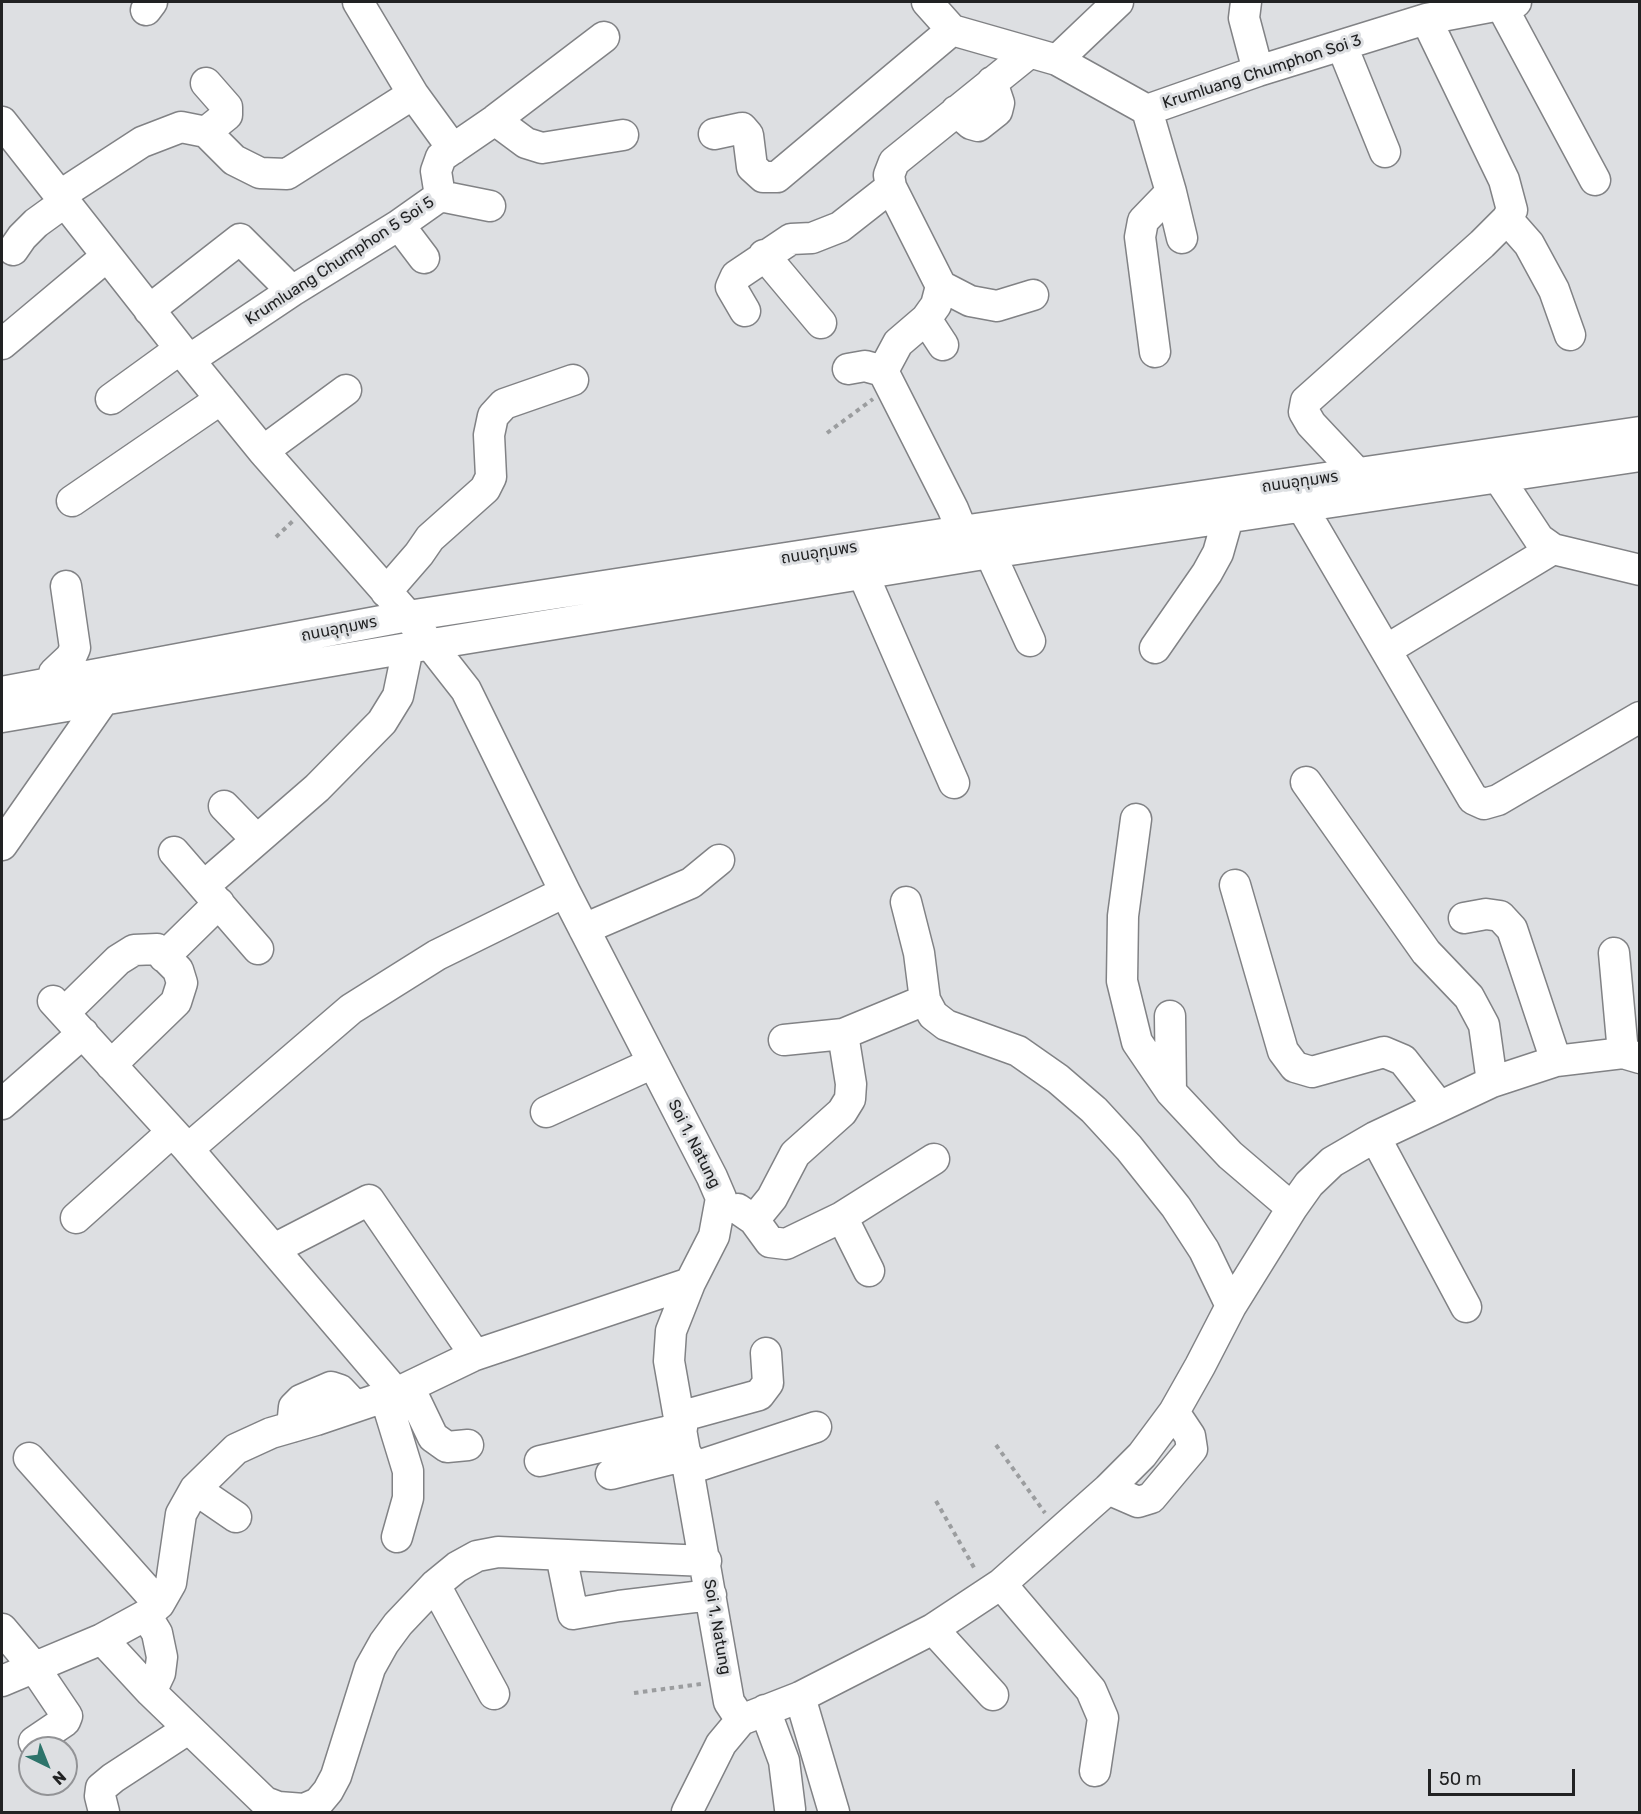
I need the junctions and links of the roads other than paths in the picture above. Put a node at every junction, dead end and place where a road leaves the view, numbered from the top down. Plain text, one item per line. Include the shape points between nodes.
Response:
1 (358, 2) edge
2 (927, 2) edge
3 (1118, 2) edge
4 (1246, 2) edge
5 (1508, 3) edge
6 (1426, 19) junction
7 (952, 30) junction
8 (604, 36) dead end
9 (1342, 46) junction
10 (1043, 57) junction
11 (1258, 71) junction
12 (206, 83) dead end
13 (413, 94) junction
14 (1147, 110) junction
15 (495, 120) junction
16 (2, 122) edge
17 (206, 132) junction
18 (714, 134) dead end
19 (623, 135) dead end
20 (453, 149) junction
21 (1385, 152) dead end
22 (1595, 180) dead end
23 (891, 187) junction
24 (1171, 192) junction
25 (440, 196) junction
26 (62, 199) junction
27 (490, 206) dead end
28 (1507, 219) junction
29 (399, 225) junction
30 (1182, 238) dead end
31 (13, 250) dead end
32 (764, 255) junction
33 (107, 256) junction
34 (424, 258) dead end
35 (940, 286) junction
36 (292, 291) junction
37 (1033, 296) dead end
38 (149, 310) junction
39 (746, 311) dead end
40 (926, 319) junction
41 (821, 323) dead end
42 (1570, 336) dead end
43 (2, 344) edge
44 (943, 345) dead end
45 (1155, 352) dead end
46 (184, 354) junction
47 (848, 369) dead end
48 (887, 379) junction
49 (573, 380) dead end
50 (346, 390) dead end
51 (111, 399) dead end
52 (221, 399) junction
53 (1640, 432) edge
54 (263, 451) junction
55 (1640, 456) edge
56 (1357, 473) junction
57 (1498, 477) junction
58 (72, 501) dead end
59 (1302, 507) junction
60 (1228, 518) junction
61 (962, 531) junction
62 (1553, 549) junction
63 (990, 553) junction
64 (1640, 570) edge
65 (862, 574) junction
66 (66, 586) dead end
67 (386, 592) junction
68 (408, 616) junction
69 (1030, 641) dead end
70 (420, 646) junction
71 (1155, 648) dead end
72 (1386, 650) junction
73 (52, 683) junction
74 (2, 692) edge
75 (104, 699) junction
76 (2, 717) edge
77 (1640, 717) edge
78 (1306, 782) dead end
79 (954, 783) dead end
80 (224, 806) dead end
81 (1136, 819) dead end
82 (257, 840) junction
83 (2, 845) edge
84 (174, 852) dead end
85 (719, 860) dead end
86 (1235, 885) dead end
87 (565, 892) junction
88 (211, 894) junction
89 (906, 902) dead end
90 (1464, 918) dead end
91 (584, 929) junction
92 (258, 949) dead end
93 (1614, 953) dead end
94 (164, 957) junction
95 (925, 1000) junction
96 (67, 1015) junction
97 (1170, 1016) dead end
98 (843, 1034) junction
99 (784, 1040) dead end
100 (1631, 1055) edge
101 (1556, 1061) junction
102 (653, 1063) junction
103 (111, 1065) junction
104 (1492, 1082) junction
105 (1172, 1092) junction
106 (2, 1104) edge
107 (1439, 1106) junction
108 (546, 1112) dead end
109 (1375, 1137) junction
110 (180, 1140) junction
111 (934, 1159) dead end
112 (721, 1198) junction
113 (1292, 1208) junction
114 (842, 1217) junction
115 (76, 1218) dead end
116 (754, 1220) junction
117 (274, 1249) junction
118 (869, 1271) dead end
119 (690, 1283) junction
120 (1231, 1306) junction
121 (1466, 1307) dead end
122 (766, 1353) dead end
123 (475, 1356) junction
124 (396, 1392) junction
125 (816, 1427) dead end
126 (684, 1442) junction
127 (468, 1445) dead end
128 (29, 1458) dead end
129 (540, 1461) dead end
130 (611, 1474) dead end
131 (195, 1489) junction
132 (236, 1517) dead end
133 (397, 1538) dead end
134 (561, 1555) junction
135 (706, 1561) junction
136 (435, 1585) junction
137 (994, 1588) junction
138 (711, 1596) junction
139 (153, 1610) junction
140 (2, 1629) edge
141 (933, 1629) junction
142 (102, 1639) junction
143 (34, 1667) junction
144 (2, 1681) edge
145 (151, 1692) junction
146 (494, 1694) dead end
147 (993, 1695) dead end
148 (800, 1697) junction
149 (753, 1715) junction
150 (188, 1729) junction
151 (43, 1736) edge
152 (1095, 1771) dead end
153 (790, 1809) dead end
154 (104, 1812) edge
155 (687, 1812) edge
156 (834, 1812) edge

1 - 13 street
2 - 7 street
3 - 10 street
4 - 11 street via 1244,18
5 - 6 street, Krumluang Chumphon Soi 3
5 - 22 street
6 - 9 street, Krumluang Chumphon Soi 3
6 - 28 street via 1504,180 1512,210
7 - 10 street, Krumluang Chumphon Soi 3
7 - 18 street via 777,177 763,177 752,167 748,135 742,128
8 - 15 street, Krumluang Chumphon 5 Soi 5
9 - 11 street, Krumluang Chumphon Soi 3
9 - 21 street
10 - 14 street, Krumluang Chumphon Soi 3
10 - 23 street via 992,82 894,162
11 - 14 street, Krumluang Chumphon Soi 3
12 - 17 street via 227,107 227,115
13 - 17 street via 287,174 260,172 234,160
13 - 20 street
14 - 24 street
15 - 19 street via 526,143 542,148
15 - 20 street, Krumluang Chumphon 5 Soi 5
16 - 26 street, Soi 1, Natung
17 - 26 street via 181,127 142,142
20 - 25 street, Krumluang Chumphon 5 Soi 5 via 441,158 436,171
23 - 32 street via 840,227 812,238 791,239
23 - 35 street
24 - 30 street
24 - 45 street via 1143,221 1140,237
25 - 27 street
25 - 29 street, Krumluang Chumphon 5 Soi 5
26 - 31 street
26 - 33 street, Soi 1, Natung
28 - 42 street via 1529,244 1554,290
28 - 56 street via 1306,400 1304,412 1311,424
29 - 34 street
29 - 36 street, Krumluang Chumphon 5 Soi 5
32 - 39 street via 736,276 731,287
32 - 41 street
33 - 38 street, Soi 1, Natung
33 - 43 street
35 - 37 street via 970,301 997,306
35 - 40 street via 936,305
36 - 38 street via 240,239
36 - 46 street, Krumluang Chumphon 5 Soi 5
38 - 46 street, Soi 1, Natung
40 - 44 street
40 - 48 street via 898,343
46 - 51 street, Krumluang Chumphon 5 Soi 5
46 - 52 street, Soi 1, Natung
47 - 48 street via 865,366
48 - 61 street
49 - 67 street via 504,404 493,416 489,435 491,477 485,489 430,538
50 - 54 street
52 - 54 street, Soi 1, Natung
52 - 58 street
53 - 56 street, ถนนอุทุมพร
54 - 67 street, Soi 1, Natung
55 - 57 street, ถนนอุทุมพร
56 - 61 street, ถนนอุทุมพร
57 - 59 street, ถนนอุทุมพร
57 - 62 street via 1539,539
59 - 60 street, ถนนอุทุมพร
59 - 72 street
60 - 63 street, ถนนอุทุมพร
60 - 71 street via 1218,553 1207,573
61 - 68 street, ถนนอุทุมพร
62 - 64 street
62 - 72 street
63 - 65 street, ถนนอุทุมพร
63 - 69 street
65 - 70 street, ถนนอุทุมพร
65 - 79 street
66 - 73 street via 75,648 54,673
67 - 68 street, Soi 1, Natung
68 - 70 street, Soi 1, Natung
68 - 73 street, ถนนอุทุมพร
70 - 75 street, ถนนอุทุมพร
70 - 82 street via 382,722
70 - 87 street, Soi 1, Natung via 466,690
72 - 77 street via 1473,799 1484,804 1498,800
73 - 74 street, ถนนอุทุมพร
75 - 76 street, ถนนอุทุมพร
75 - 83 street
78 - 104 street via 1426,952 1469,997 1484,1025
80 - 82 street
81 - 105 street via 1123,916 1122,981 1137,1042
82 - 88 street
84 - 88 street
85 - 91 street via 692,883
86 - 107 street via 1283,1050 1296,1067 1312,1072 1384,1052 1403,1060
87 - 91 street, Soi 1, Natung
87 - 110 street via 437,955 351,1009
88 - 92 street
88 - 94 street
89 - 95 street via 919,953
90 - 101 street via 1500,916 1512,929
91 - 102 street, Soi 1, Natung
93 - 100 street
94 - 96 street via 157,949 134,950 118,960
94 - 103 street via 178,970 182,983 176,1002
95 - 98 street
95 - 120 street via 933,1015 945,1025 1018,1051 1094,1110 1176,1207 1204,1250
96 - 103 street
96 - 106 street
97 - 105 street
98 - 99 street
98 - 116 street via 850,1099 842,1112 795,1154 772,1198
100 - 101 street
101 - 104 street
102 - 108 street
102 - 112 street, Soi 1, Natung
103 - 110 street
104 - 107 street
105 - 113 street via 1230,1155
107 - 109 street
109 - 113 street via 1332,1162
109 - 121 street
110 - 115 street
110 - 117 street
111 - 114 street
112 - 116 street
112 - 119 street, Soi 1, Natung via 714,1236
113 - 120 street
114 - 116 street via 786,1244 770,1242
114 - 118 street
117 - 123 street via 369,1200
117 - 124 street
119 - 123 street
119 - 126 street, Soi 1, Natung via 671,1331 669,1361
120 - 137 street via 1174,1412 1142,1455 1060,1533
122 - 126 street via 768,1383 759,1395
123 - 124 street
124 - 127 street via 433,1437 447,1447
124 - 131 street via 271,1433 236,1449
124 - 133 street via 408,1471 408,1498
125 - 126 street
126 - 129 street
126 - 130 street
126 - 135 street, Soi 1, Natung
128 - 139 street
131 - 132 street
131 - 139 street via 181,1514 171,1583
134 - 135 street
134 - 136 street via 498,1552 477,1556
134 - 138 street via 560,1617
135 - 138 street, Soi 1, Natung
136 - 146 street
136 - 150 street via 398,1624 370,1668 336,1776 318,1803 291,1810 265,1802
137 - 141 street
137 - 152 street via 1091,1690 1103,1718
138 - 149 street, Soi 1, Natung via 729,1702
139 - 142 street
139 - 145 street via 162,1657
140 - 143 street
141 - 147 street
141 - 148 street
142 - 143 street
142 - 145 street
143 - 144 street
143 - 151 street via 68,1716
145 - 150 street
148 - 149 street
148 - 156 street
149 - 153 street, Soi 1, Natung via 784,1761
149 - 155 street via 721,1744
150 - 154 street via 101,1788

